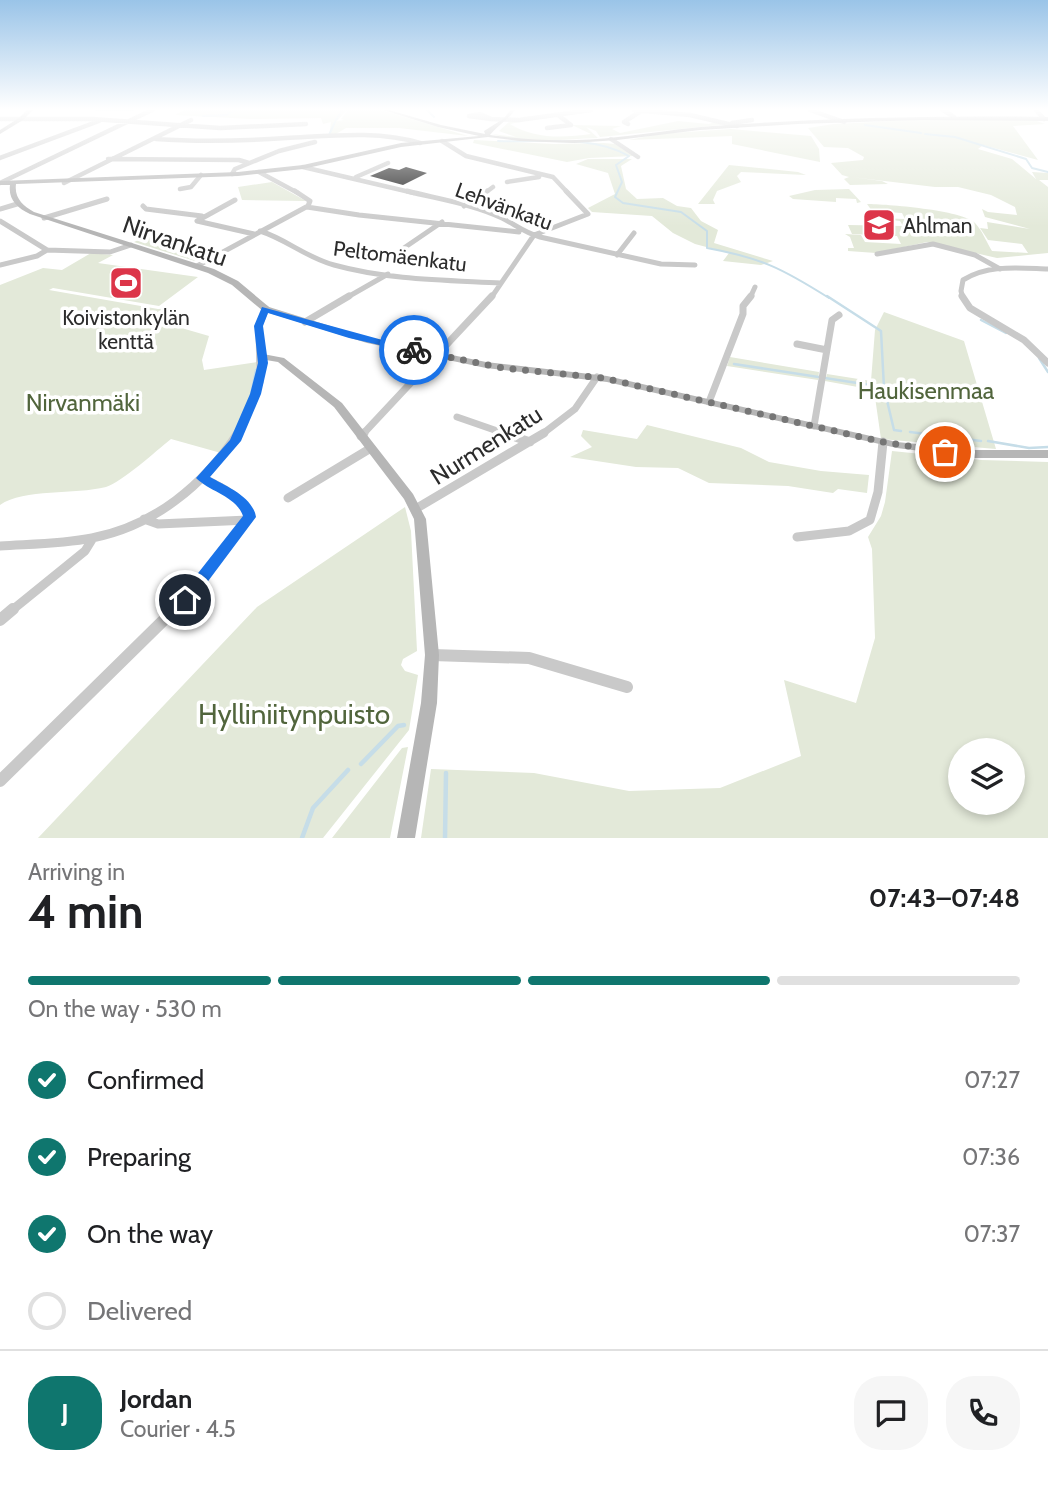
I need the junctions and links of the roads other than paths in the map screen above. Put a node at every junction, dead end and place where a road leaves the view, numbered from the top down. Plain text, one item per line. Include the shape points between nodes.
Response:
1 (24, 149) edge
2 (72, 149) edge
3 (132, 149) edge
4 (292, 149) edge
5 (390, 149) edge
6 (455, 149) edge
7 (626, 149) edge
8 (638, 157) dead end
9 (0, 158) edge
10 (108, 159) junction
11 (249, 163) junction
12 (388, 163) dead end
13 (303, 167) junction
14 (260, 172) junction
15 (232, 174) junction
16 (201, 175) junction
17 (541, 175) junction
18 (356, 177) junction
19 (507, 182) dead end
20 (0, 183) edge
21 (64, 183) junction
22 (13, 184) junction
23 (493, 187) dead end
24 (180, 189) dead end
25 (107, 199) dead end
26 (235, 200) dead end
27 (17, 204) junction
28 (144, 206) dead end
29 (464, 206) junction
30 (306, 207) junction
31 (0, 209) edge
32 (202, 216) junction
33 (44, 218) junction
34 (0, 221) edge
35 (442, 222) junction
36 (522, 232) junction
37 (257, 233) junction
38 (634, 233) dead end
39 (534, 235) junction
40 (131, 245) junction
41 (47, 250) junction
42 (401, 250) dead end
43 (877, 254) dead end
44 (617, 255) junction
45 (0, 265) edge
46 (695, 265) dead end
47 (197, 266) junction
48 (1000, 269) junction
49 (1048, 269) edge
50 (388, 274) junction
51 (501, 283) junction
52 (755, 287) dead end
53 (265, 309) junction
54 (839, 315) dead end
55 (305, 322) junction
56 (797, 344) dead end
57 (827, 350) junction
58 (438, 355) junction
59 (263, 358) junction
60 (1048, 363) edge
61 (597, 377) junction
62 (709, 402) junction
63 (457, 417) dead end
64 (814, 426) junction
65 (361, 436) junction
66 (530, 442) junction
67 (883, 442) junction
68 (371, 448) junction
69 (1048, 454) edge
70 (202, 478) junction
71 (288, 498) dead end
72 (417, 508) junction
73 (144, 519) junction
74 (248, 520) junction
75 (797, 537) dead end
76 (93, 538) junction
77 (0, 546) edge
78 (0, 620) edge
79 (432, 655) junction
80 (626, 687) dead end
81 (0, 780) edge
82 (406, 838) edge

1 - 9 street
2 - 20 street
3 - 10 street
4 - 11 street
5 - 13 main road
6 - 17 street
7 - 8 street
10 - 11 street
10 - 21 street
11 - 15 street
12 - 18 street
13 - 14 main road
13 - 18 street, Lehvänkatu
14 - 15 main road
14 - 30 street via 307,197
15 - 16 main road
16 - 21 main road
16 - 24 street via 191,187
17 - 19 street
17 - 39 street via 556,179 588,213
18 - 29 street, Lehvänkatu
20 - 22 main road
21 - 22 main road
22 - 27 main road
23 - 29 street
25 - 33 street
26 - 32 street
27 - 31 street
27 - 33 main road, Nirvankatu
28 - 32 street
29 - 36 street, Lehvänkatu via 503,218
30 - 35 street
30 - 37 street
32 - 37 street, Peltomäenkatu via 200,223
33 - 40 main road, Nirvankatu
34 - 41 street
35 - 36 street
35 - 42 street
36 - 39 street, Lehvänkatu
37 - 47 street
37 - 50 street, Peltomäenkatu via 323,262
38 - 44 street
39 - 44 street, Lehvänkatu
39 - 51 street
40 - 41 street via 110,252
40 - 47 main road, Nirvankatu
41 - 45 street
43 - 48 street via 933,244 975,255
44 - 46 street, Lehvänkatu via 663,265
47 - 53 main road, Nirvankatu via 224,277
48 - 49 street
48 - 60 street via 965,278 960,287 962,300 1026,341
50 - 51 street, Peltomäenkatu
50 - 55 street
51 - 58 street
52 - 62 street via 743,306
53 - 55 main road, Nirvankatu
53 - 59 street via 258,326
54 - 57 street via 832,320
55 - 58 main road, Nirvankatu
56 - 57 street
57 - 64 street
58 - 61 main road, Nirvankatu via 503,368
58 - 65 street
59 - 65 main road via 281,360 318,387
59 - 70 street via 259,384 237,437
61 - 62 main road, Nirvankatu
61 - 66 street, Nurmenkatu via 572,412
62 - 64 main road, Nirvankatu
63 - 66 street
64 - 67 main road, Nirvankatu
65 - 68 main road
66 - 72 street, Nurmenkatu
67 - 69 main road, Nirvankatu via 975,454
67 - 75 street via 870,520 849,531
68 - 71 street
68 - 72 main road
70 - 73 street
70 - 74 street via 231,494 249,511
72 - 79 main road
73 - 74 street via 158,524
73 - 76 street
74 - 81 street via 184,601
76 - 77 street
76 - 78 street via 85,551
79 - 80 street via 528,658
79 - 82 main road via 429,703

